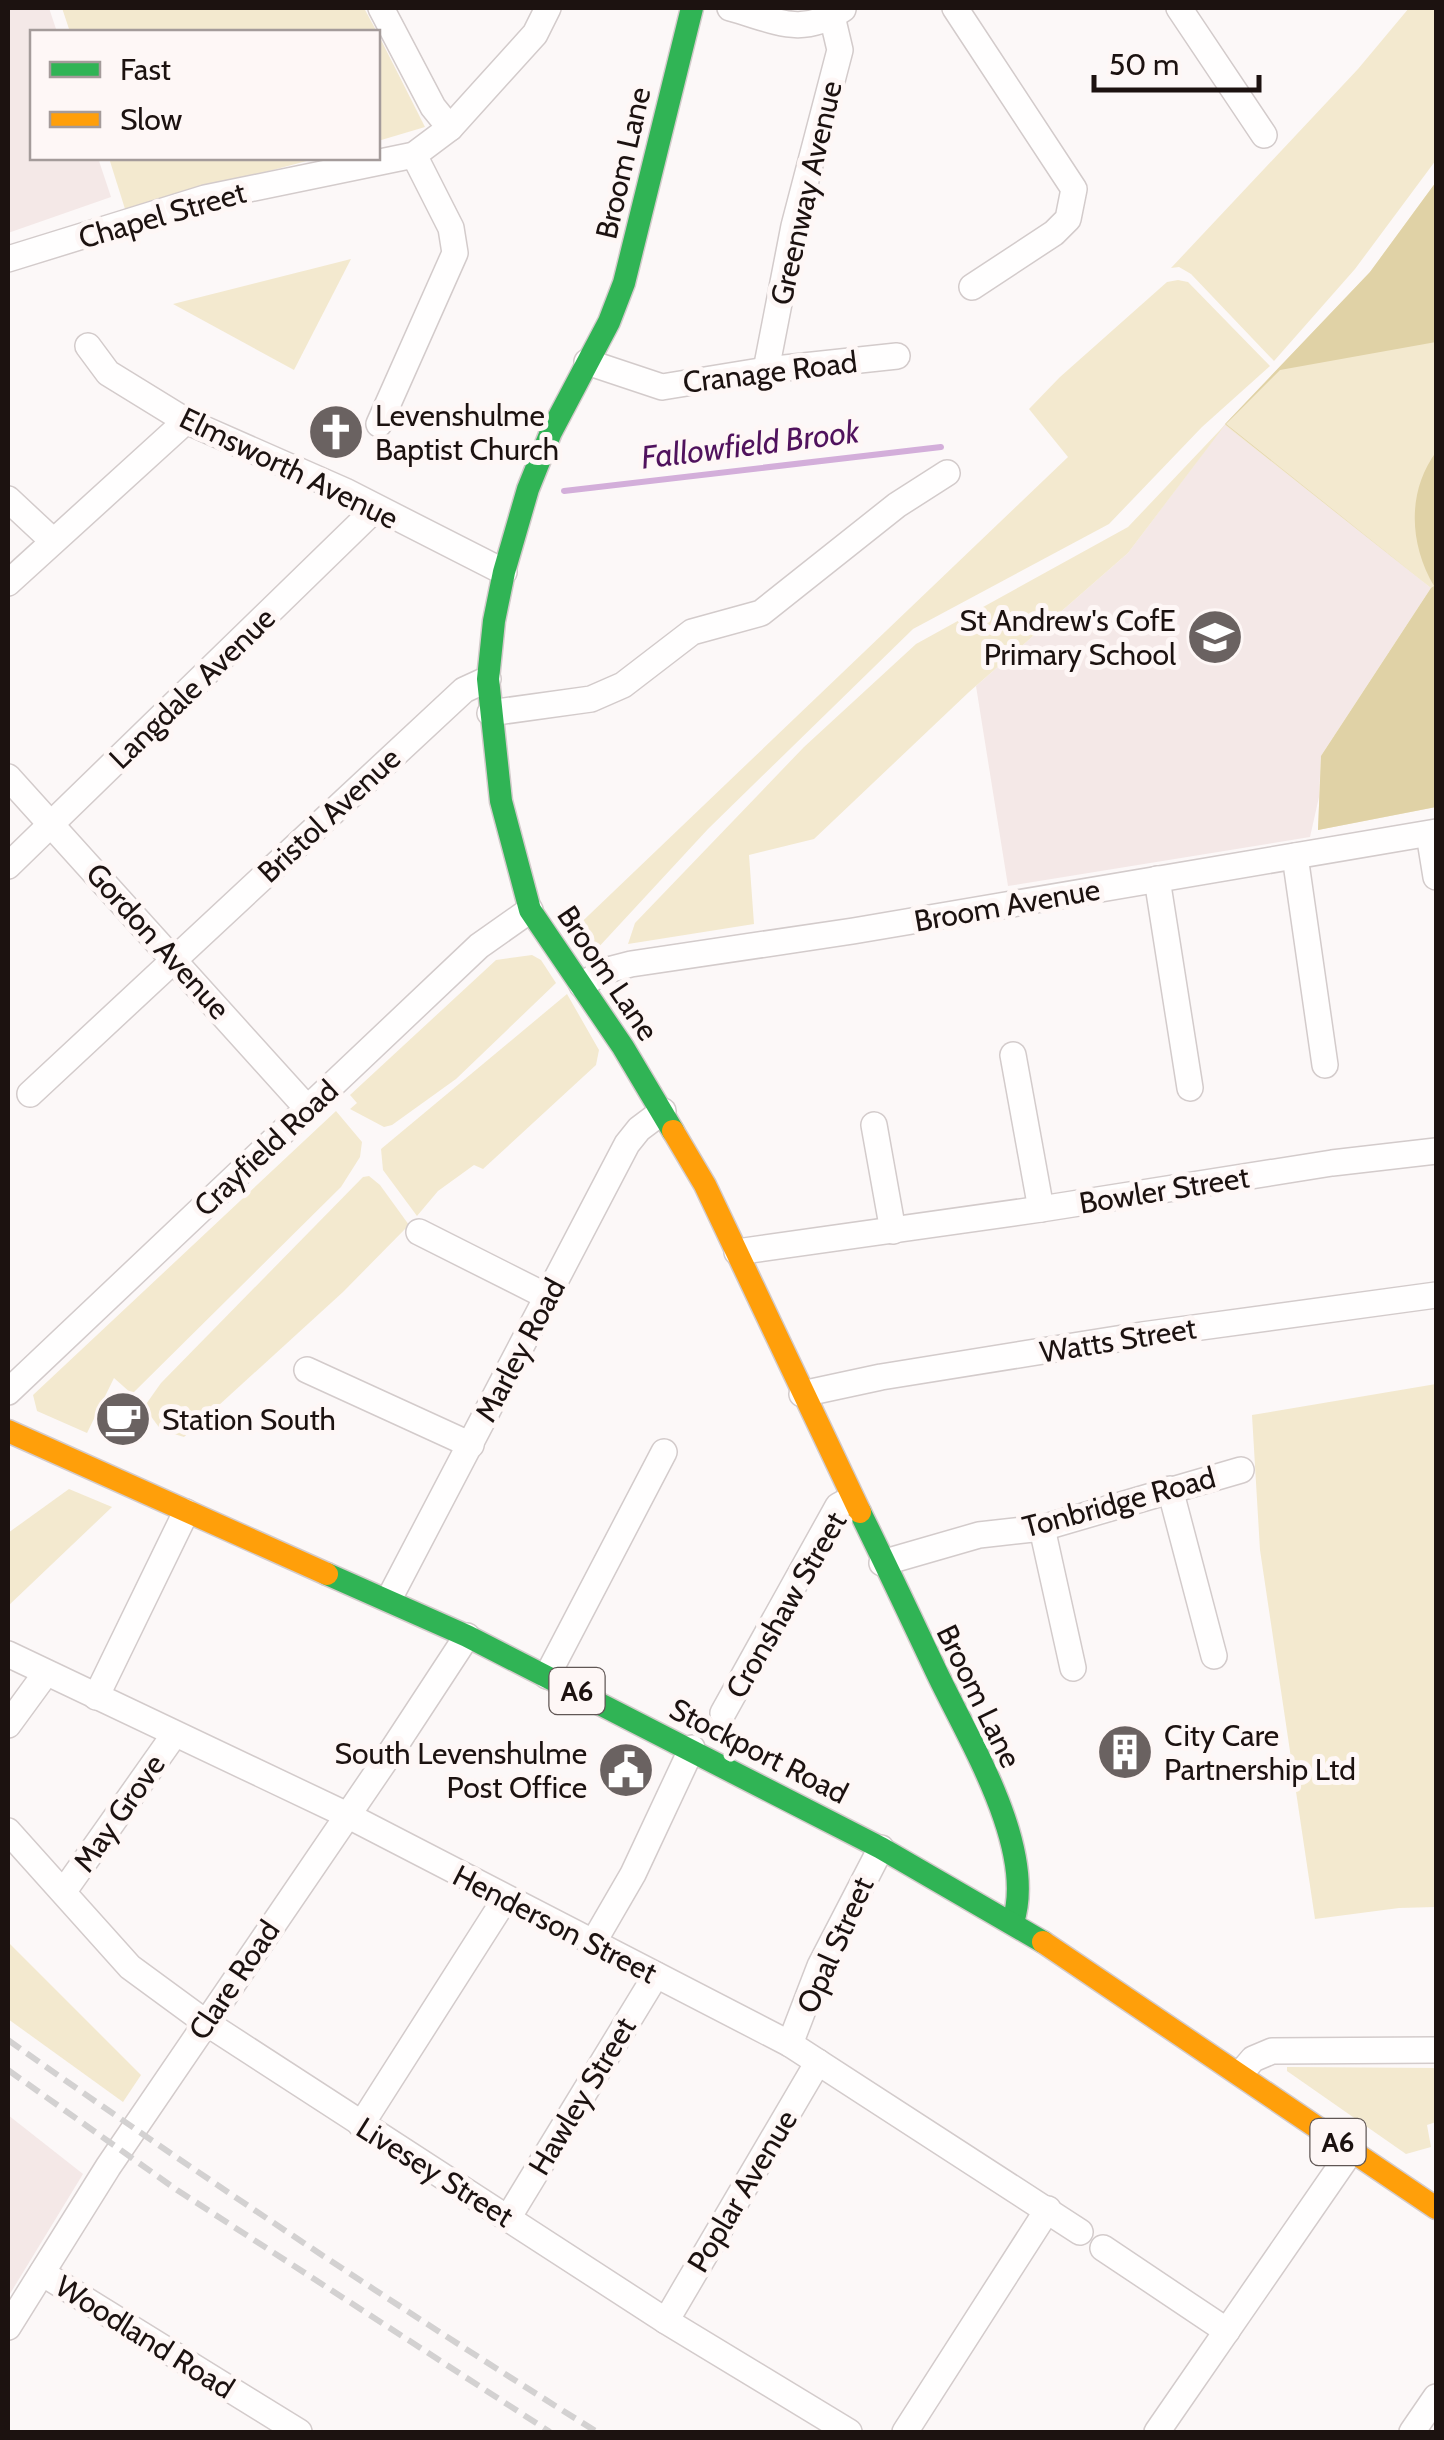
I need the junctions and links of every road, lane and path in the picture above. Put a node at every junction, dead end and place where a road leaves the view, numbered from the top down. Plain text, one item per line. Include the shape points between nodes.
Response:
1 (381, 8) edge
2 (548, 8) edge
3 (692, 8) edge
4 (730, 8) edge
5 (955, 8) edge
6 (1179, 8) edge
7 (839, 12) edge
8 (450, 128) junction
9 (1264, 135) dead end
10 (414, 155) junction
11 (8, 259) edge
12 (972, 287) dead end
13 (88, 346) dead end
14 (897, 356) dead end
15 (587, 362) junction
16 (766, 370) junction
17 (186, 421) junction
18 (379, 424) dead end
19 (947, 473) dead end
20 (8, 499) edge
21 (375, 509) junction
22 (53, 541) junction
23 (504, 572) junction
24 (8, 583) edge
25 (488, 679) junction
26 (490, 712) junction
27 (8, 776) edge
28 (53, 824) junction
29 (1433, 833) edge
30 (1294, 856) junction
31 (8, 866) edge
32 (1436, 877) edge
33 (1157, 879) junction
34 (530, 910) junction
35 (174, 959) junction
36 (586, 991) junction
37 (1013, 1054) dead end
38 (1324, 1066) dead end
39 (1190, 1088) dead end
40 (30, 1094) dead end
41 (307, 1108) junction
42 (663, 1111) junction
43 (874, 1125) dead end
44 (1436, 1151) edge
45 (1041, 1210) junction
46 (892, 1231) junction
47 (419, 1232) dead end
48 (737, 1252) junction
49 (1436, 1295) edge
50 (548, 1297) junction
51 (307, 1370) dead end
52 (8, 1392) edge
53 (802, 1394) junction
54 (18, 1436) edge
55 (471, 1445) junction
56 (664, 1452) dead end
57 (1241, 1470) dead end
58 (1170, 1489) junction
59 (852, 1499) junction
60 (186, 1512) junction
61 (1042, 1528) junction
62 (882, 1563) junction
63 (389, 1599) junction
64 (467, 1636) junction
65 (8, 1654) edge
66 (1214, 1656) dead end
67 (1073, 1668) dead end
68 (46, 1673) junction
69 (546, 1676) junction
70 (96, 1697) junction
71 (723, 1713) dead end
72 (8, 1726) edge
73 (174, 1735) junction
74 (692, 1748) junction
75 (347, 1815) junction
76 (8, 1831) edge
77 (881, 1848) junction
78 (64, 1891) junction
79 (505, 1899) junction
80 (1013, 1922) junction
81 (594, 1943) junction
82 (656, 1975) junction
83 (205, 2022) junction
84 (790, 2044) junction
85 (1436, 2050) edge
86 (818, 2062) junction
87 (1240, 2074) junction
88 (361, 2125) junction
89 (1351, 2151) junction
90 (1436, 2208) edge
91 (1048, 2209) junction
92 (508, 2218) junction
93 (1080, 2232) dead end
94 (1102, 2248) dead end
95 (42, 2273) junction
96 (666, 2321) junction
97 (8, 2328) edge
98 (1228, 2331) junction
99 (1436, 2397) edge
100 (299, 2432) edge
101 (849, 2432) edge
102 (905, 2432) edge
103 (1157, 2432) edge
104 (1412, 2432) edge

1 - 8 street
2 - 8 street, Chapel Street via 544,42
3 - 15 main road, Broom Lane via 633,254
4 - 7 street via 796,26 816,25
5 - 12 street via 1074,190 1068,219 1054,233 994,262
6 - 9 street
7 - 16 street, Greenway Avenue via 840,50 794,226
8 - 10 street, Chapel Street
10 - 11 street, Chapel Street via 205,198
10 - 18 street via 451,228 456,253
13 - 17 street, Elmsworth Avenue via 108,372
14 - 16 street, Cranage Road
15 - 16 street, Cranage Road via 662,386
15 - 23 main road, Broom Lane via 536,470
17 - 21 street, Elmsworth Avenue
17 - 22 street
19 - 26 street via 887,496 761,613 692,632 607,693
20 - 22 street
21 - 23 street, Elmsworth Avenue
21 - 28 street, Langdale Avenue
22 - 24 street
23 - 25 main road, Broom Lane
25 - 26 main road, Broom Lane
25 - 35 street, Bristol Avenue via 464,690
26 - 34 main road, Broom Lane via 502,801
27 - 28 street, Gordon Avenue
28 - 31 street, Langdale Avenue
28 - 35 street, Gordon Avenue
29 - 30 street, Broom Avenue
29 - 32 street
30 - 33 street, Broom Avenue
30 - 38 street
33 - 36 street, Broom Avenue via 614,968
33 - 39 street
34 - 36 main road, Broom Lane
34 - 41 street, Crayfield Road via 479,946
35 - 40 street, Bristol Avenue
35 - 41 street, Gordon Avenue
36 - 42 main road, Broom Lane
37 - 45 street
41 - 52 street, Crayfield Road
42 - 48 main road, Broom Lane
42 - 50 street, Marley Road via 628,1144
43 - 46 street
44 - 45 street, Bowler Street
45 - 46 street, Bowler Street
46 - 48 street, Bowler Street
47 - 50 street
48 - 53 main road, Broom Lane
49 - 53 street, Watts Street
50 - 55 street, Marley Road
51 - 55 street
53 - 59 main road, Broom Lane
54 - 60 main road, Stockport Road / A6
55 - 63 street, Marley Road
56 - 69 street
57 - 58 street, Tonbridge Road
58 - 61 street, Tonbridge Road
58 - 66 street
59 - 62 main road, Broom Lane
59 - 71 street, Cronshaw Street via 838,1506
60 - 63 main road, Stockport Road / A6
60 - 70 street
61 - 62 street, Tonbridge Road via 979,1534
61 - 67 street
62 - 80 main road, Broom Lane via 1000,1810 1019,1888
63 - 64 main road, Stockport Road / A6
64 - 69 main road, Stockport Road / A6
64 - 75 street, Clare Road
65 - 68 street, Henderson Street
68 - 70 street, Henderson Street
68 - 72 street
69 - 74 main road, Stockport Road / A6
70 - 73 street, Henderson Street
73 - 75 street, Henderson Street
73 - 78 street, May Grove
74 - 77 main road, Stockport Road / A6
74 - 81 street
75 - 79 street, Henderson Street
75 - 83 street, Clare Road
76 - 78 street, Livesey Street
77 - 80 main road, Stockport Road / A6
77 - 84 street, Opal Street via 820,1966
78 - 83 street, Livesey Street via 130,1967
79 - 81 street, Henderson Street
79 - 88 street
80 - 87 main road, Stockport Road / A6
81 - 82 street, Henderson Street
82 - 84 street, Henderson Street
82 - 92 street, Hawley Street
83 - 88 street, Livesey Street
83 - 95 street, Clare Road
84 - 86 street, Henderson Street
85 - 87 street via 1272,2051 1253,2058
86 - 91 street, Henderson Street
86 - 96 street, Poplar Avenue
87 - 89 main road, Stockport Road / A6
88 - 92 street, Livesey Street
89 - 90 main road, Stockport Road / A6
89 - 98 street
91 - 93 street, Henderson Street
91 - 102 street
92 - 96 street, Livesey Street
94 - 98 street
95 - 97 street, Clare Road
95 - 100 street, Woodland Road
96 - 101 street, Livesey Street
98 - 103 street
99 - 104 street

